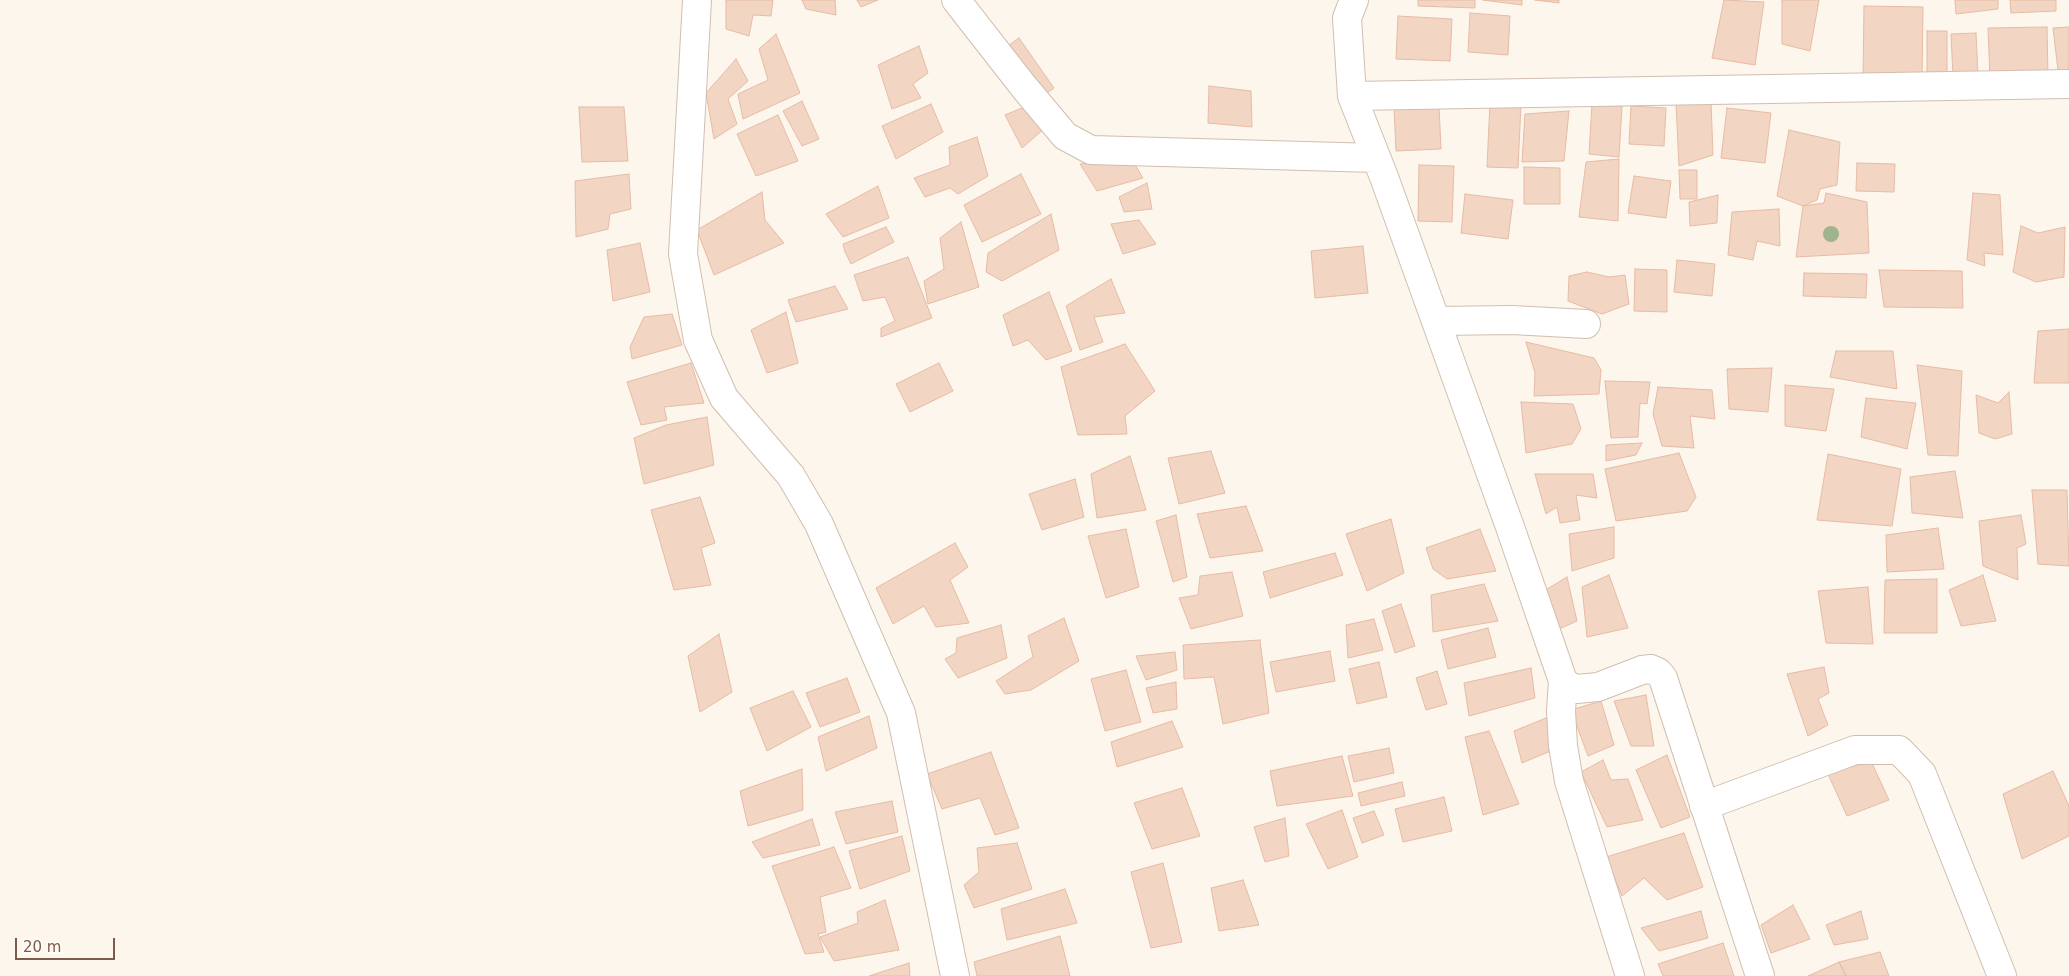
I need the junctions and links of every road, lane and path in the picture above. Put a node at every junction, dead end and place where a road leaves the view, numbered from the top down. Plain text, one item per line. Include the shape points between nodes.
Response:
1 (696, 0) edge
2 (956, 0) edge
3 (1354, 0) edge
4 (2069, 84) edge
5 (1352, 96) junction
6 (1376, 158) junction
7 (1436, 321) junction
8 (1586, 324) dead end
9 (1563, 681) junction
10 (1704, 806) junction
11 (954, 976) edge
12 (1630, 976) edge
13 (1760, 976) edge
14 (2002, 976) edge

1 - 11 street via 683,254 698,340 724,398 791,476 819,524 901,713
2 - 6 street via 1065,136 1090,150
3 - 5 street via 1347,18
4 - 5 street
5 - 6 street
6 - 7 street
7 - 8 street via 1512,320
7 - 9 street
9 - 10 street via 1578,688 1598,688 1642,670 1658,672 1663,678
9 - 12 street via 1563,746 1569,781
10 - 13 street
10 - 14 street via 1855,750 1899,750 1922,774

